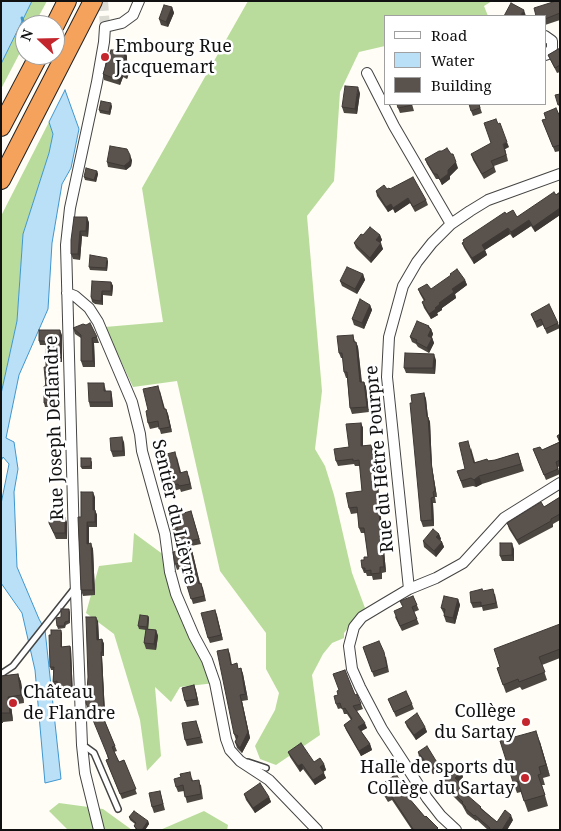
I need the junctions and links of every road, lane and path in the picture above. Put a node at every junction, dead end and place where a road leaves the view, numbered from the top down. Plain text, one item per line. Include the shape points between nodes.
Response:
1 (67, 1) edge
2 (93, 1) edge
3 (139, 1) edge
4 (60, 15) edge
5 (552, 39) edge
6 (546, 55) edge
7 (34, 65) edge
8 (367, 73) dead end
9 (1, 127) edge
10 (560, 174) edge
11 (1, 180) edge
12 (451, 224) junction
13 (67, 293) junction
14 (560, 483) edge
15 (76, 587) junction
16 (409, 589) junction
17 (1, 674) edge
18 (82, 745) junction
19 (240, 761) junction
20 (266, 768) dead end
21 (118, 810) dead end
22 (99, 830) edge
23 (317, 830) edge
24 (456, 830) edge

1 - 4 highway
2 - 11 highway
3 - 13 street, Rue Joseph Deflandre via 133,15 122,23 105,27 97,82 70,208 66,246
5 - 6 street via 552,48
7 - 9 highway
8 - 12 street
10 - 12 street, Rue du Hêtre Pourpre via 488,200
12 - 16 street, Rue du Hêtre Pourpre via 432,243 403,286 388,337 387,377
13 - 15 street, Rue Joseph Deflandre
13 - 19 street, Sentier du Lièvre via 89,308 98,322 132,402 165,534 176,594 208,660 226,739 230,750
14 - 16 street via 504,518 463,563
15 - 17 lane via 13,666
15 - 18 street, Rue Joseph Deflandre
16 - 24 street via 362,617 354,627 349,646 352,669 382,729 426,798
18 - 21 lane via 94,753
18 - 22 street, Rue Joseph Deflandre via 85,773
19 - 20 lane
19 - 23 street via 269,780

